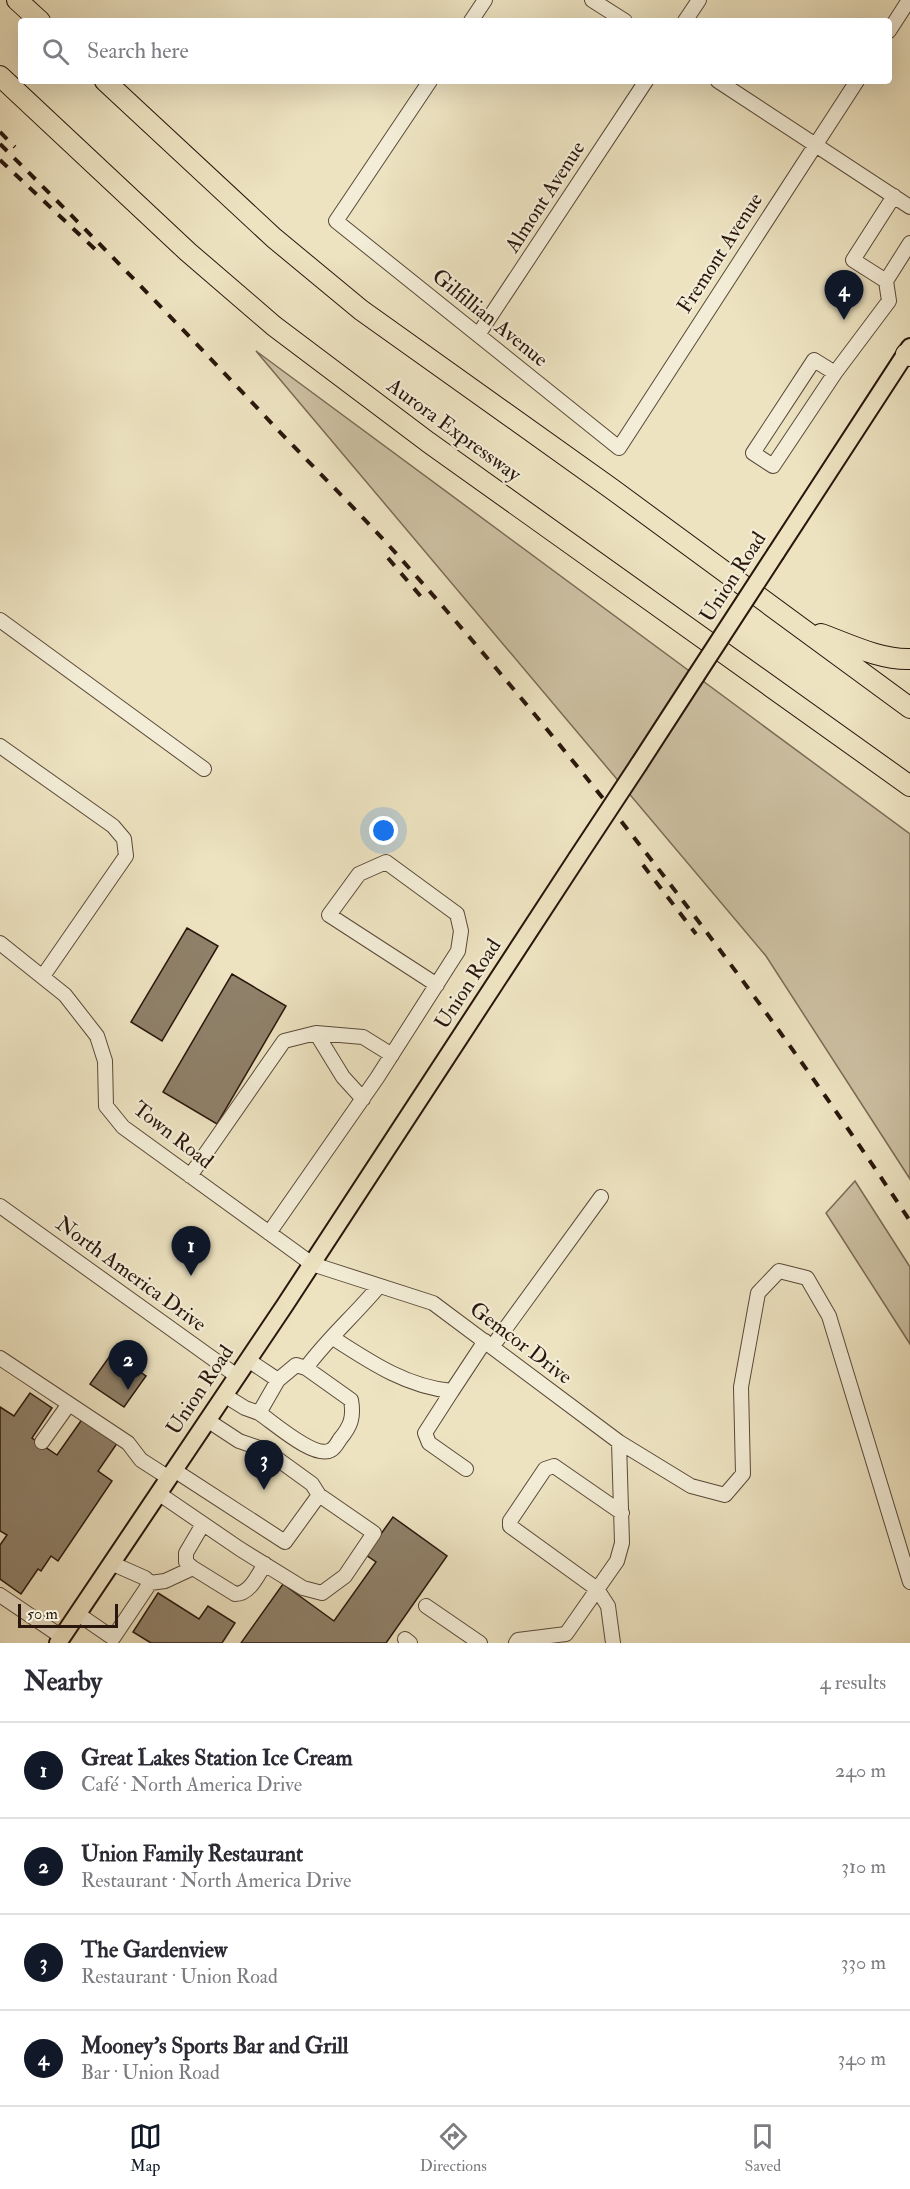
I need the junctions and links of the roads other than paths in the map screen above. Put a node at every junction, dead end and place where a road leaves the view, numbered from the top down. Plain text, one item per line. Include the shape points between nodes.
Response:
1 (17, 0) edge
2 (485, 0) edge
3 (592, 0) edge
4 (699, 0) edge
5 (909, 0) edge
6 (37, 18) edge
7 (473, 18) edge
8 (620, 18) edge
9 (687, 18) edge
10 (892, 26) edge
11 (0, 76) edge
12 (108, 84) edge
13 (428, 84) edge
14 (644, 84) edge
15 (723, 84) edge
16 (854, 84) edge
17 (816, 144) junction
18 (894, 196) junction
19 (910, 207) edge
20 (910, 243) edge
21 (886, 281) junction
22 (478, 335) junction
23 (909, 352) edge
24 (835, 373) junction
25 (619, 448) joint
26 (0, 620) edge
27 (798, 625) junction
28 (910, 659) edge
29 (910, 708) edge
30 (0, 746) edge
31 (204, 769) dead end
32 (910, 786) edge
33 (0, 943) edge
34 (43, 976) junction
35 (437, 985) junction
36 (316, 1033) junction
37 (392, 1055) junction
38 (363, 1099) junction
39 (190, 1176) junction
40 (600, 1197) dead end
41 (0, 1206) edge
42 (269, 1233) junction
43 (312, 1264) junction
44 (379, 1286) junction
45 (333, 1338) junction
46 (488, 1344) junction
47 (0, 1359) edge
48 (248, 1360) junction
49 (306, 1368) junction
50 (237, 1376) junction
51 (278, 1380) junction
52 (452, 1391) junction
53 (224, 1395) junction
54 (69, 1404) junction
55 (259, 1413) junction
56 (207, 1420) junction
57 (42, 1442) dead end
58 (619, 1442) junction
59 (466, 1469) dead end
60 (171, 1474) junction
61 (158, 1493) junction
62 (319, 1495) junction
63 (622, 1513) junction
64 (203, 1524) junction
65 (111, 1563) junction
66 (265, 1564) junction
67 (193, 1568) junction
68 (910, 1582) edge
69 (150, 1583) junction
70 (597, 1589) junction
71 (0, 1595) edge
72 (426, 1606) dead end
73 (78, 1614) junction
74 (567, 1638) edge
75 (60, 1640) edge
76 (117, 1641) edge
77 (480, 1643) edge
78 (516, 1643) edge
79 (613, 1643) edge

1 - 6 highway
2 - 7 street
3 - 8 street
4 - 9 street
5 - 10 street
11 - 32 highway, Aurora Expressway via 188,252 274,326 428,442
12 - 27 highway, Aurora Expressway via 274,238 361,310
13 - 22 street, Gilfillian Avenue via 336,221
14 - 22 street, Almont Avenue
15 - 17 street
16 - 17 street, Fremont Avenue
17 - 18 street
17 - 25 street, Fremont Avenue
18 - 19 street
18 - 21 street via 853,260
20 - 21 street
21 - 24 street via 889,301
22 - 25 street, Gilfillian Avenue
23 - 43 main road, Union Road, bridge
24 - 24 street via 773,466 753,453 814,360
26 - 31 street
27 - 28 highway via 863,650
27 - 29 highway, Aurora Expressway
30 - 34 street via 113,826 124,839 126,856
33 - 34 street, Town Road
34 - 39 street, Town Road via 65,994 97,1036 105,1061 106,1106 123,1127
35 - 35 street via 458,951 461,931 457,914 386,862 359,874 329,915
35 - 37 street
36 - 37 street via 363,1037
36 - 38 street via 343,1077
36 - 39 street via 284,1041
37 - 38 street
38 - 42 street
39 - 42 street, Town Road
40 - 46 street
41 - 50 street, North America Drive
42 - 43 street, Town Road
43 - 44 street, Gemcor Drive
43 - 48 main road, Union Road
44 - 45 street
44 - 46 street, Gemcor Drive via 433,1303
45 - 49 street
45 - 52 street via 379,1368 432,1389
46 - 52 street
46 - 58 street, Gemcor Drive
47 - 54 street
48 - 50 main road, Union Road
48 - 51 street
49 - 51 street via 296,1365
49 - 55 street via 351,1400 350,1427 331,1450 310,1449
50 - 53 main road, Union Road
51 - 55 street
52 - 59 street via 425,1433 429,1443
53 - 55 street
53 - 56 main road, Union Road
54 - 57 street
54 - 60 street via 128,1443 141,1460
56 - 60 main road, Union Road
56 - 62 street via 239,1441 265,1450 312,1484
58 - 63 street
58 - 68 street, Gemcor Drive via 691,1486 725,1495 743,1474 741,1387 758,1293 779,1271 807,1278 829,1317
60 - 61 main road, Union Road
60 - 62 street via 285,1542
61 - 64 street
61 - 65 main road, Union Road
62 - 66 street via 374,1533 345,1576 322,1593 303,1588
63 - 70 street via 622,1543 617,1561
63 - 70 street via 554,1466 545,1469 510,1521 510,1526
64 - 66 street
64 - 67 street via 186,1553 186,1562
65 - 69 street
65 - 73 main road, Union Road
66 - 67 street via 241,1594
67 - 69 street via 165,1581
69 - 76 street
70 - 74 street
70 - 79 street via 608,1606
71 - 75 street
72 - 77 street
73 - 75 main road, Union Road
73 - 76 street
74 - 78 street

